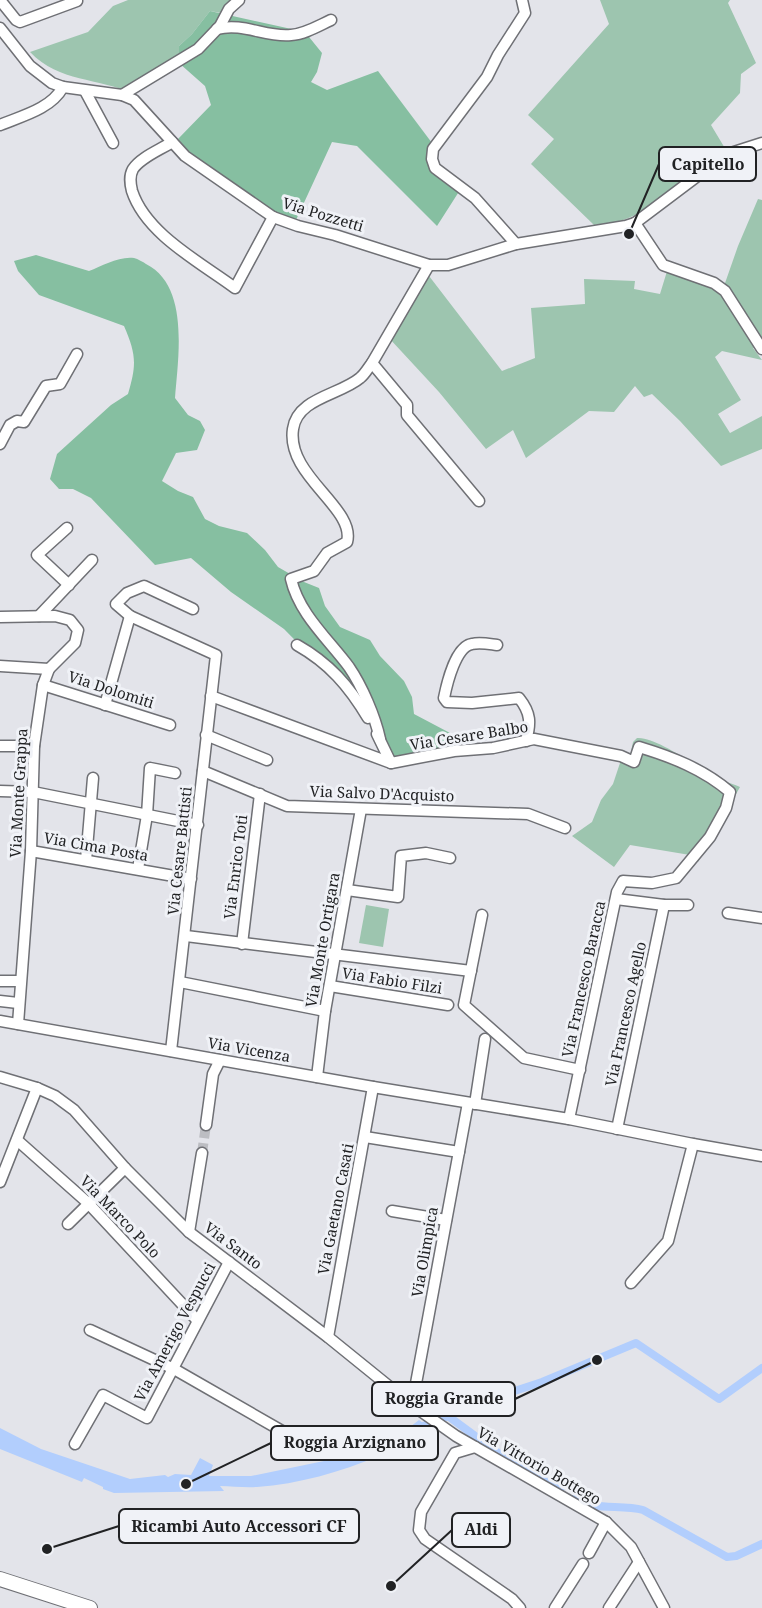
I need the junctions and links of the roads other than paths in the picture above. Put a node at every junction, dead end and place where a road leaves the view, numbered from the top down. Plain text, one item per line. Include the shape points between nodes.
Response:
1 (0, 0) edge
2 (239, 0) edge
3 (522, 0) edge
4 (77, 1) edge
5 (331, 20) dead end
6 (0, 28) edge
7 (218, 29) junction
8 (63, 87) junction
9 (85, 91) junction
10 (122, 95) junction
11 (0, 125) edge
12 (172, 142) junction
13 (113, 143) dead end
14 (762, 143) edge
15 (273, 217) junction
16 (635, 223) junction
17 (516, 244) junction
18 (429, 265) junction
19 (762, 349) edge
20 (77, 354) dead end
21 (372, 363) junction
22 (0, 444) edge
23 (480, 501) dead end
24 (67, 528) dead end
25 (92, 560) dead end
26 (69, 585) junction
27 (193, 609) dead end
28 (39, 616) junction
29 (130, 616) junction
30 (0, 617) edge
31 (297, 645) dead end
32 (497, 645) dead end
33 (0, 666) edge
34 (49, 669) junction
35 (43, 685) junction
36 (211, 696) junction
37 (105, 705) junction
38 (170, 725) dead end
39 (206, 735) junction
40 (380, 739) junction
41 (526, 741) junction
42 (0, 746) edge
43 (34, 746) junction
44 (621, 756) joint
45 (267, 760) dead end
46 (392, 763) junction
47 (203, 771) junction
48 (175, 773) dead end
49 (93, 778) dead end
50 (0, 792) edge
51 (33, 792) junction
52 (260, 794) junction
53 (91, 804) junction
54 (361, 809) junction
55 (147, 815) junction
56 (198, 825) junction
57 (565, 828) dead end
58 (31, 851) junction
59 (450, 858) dead end
60 (86, 860) junction
61 (138, 869) junction
62 (191, 879) junction
63 (347, 890) junction
64 (616, 899) junction
65 (664, 905) junction
66 (688, 905) dead end
67 (728, 913) dead end
68 (482, 915) dead end
69 (762, 918) edge
70 (186, 936) junction
71 (242, 944) junction
72 (336, 954) junction
73 (471, 971) junction
74 (0, 981) edge
75 (20, 981) junction
76 (180, 982) junction
77 (330, 986) junction
78 (0, 1001) edge
79 (18, 1004) junction
80 (448, 1005) dead end
81 (325, 1011) junction
82 (0, 1021) edge
83 (18, 1024) junction
84 (485, 1039) dead end
85 (171, 1051) junction
86 (220, 1060) junction
87 (580, 1070) junction
88 (0, 1077) edge
89 (317, 1077) junction
90 (373, 1087) junction
91 (38, 1088) junction
92 (472, 1104) junction
93 (569, 1119) junction
94 (206, 1125) tunnel mouth
95 (617, 1129) junction
96 (365, 1137) junction
97 (17, 1140) junction
98 (693, 1144) junction
99 (459, 1152) junction
100 (202, 1153) tunnel mouth
101 (762, 1156) edge
102 (125, 1168) junction
103 (0, 1182) edge
104 (88, 1203) junction
105 (393, 1211) dead end
106 (447, 1220) junction
107 (68, 1224) dead end
108 (189, 1232) junction
109 (229, 1262) junction
110 (631, 1283) dead end
111 (198, 1320) junction
112 (90, 1330) dead end
113 (328, 1336) junction
114 (174, 1369) junction
115 (412, 1405) junction
116 (456, 1436) junction
117 (303, 1443) dead end
118 (75, 1444) dead end
119 (475, 1447) junction
120 (455, 1453) junction
121 (606, 1522) junction
122 (589, 1553) dead end
123 (639, 1562) junction
124 (583, 1564) dead end
125 (0, 1579) edge
126 (90, 1608) edge
127 (520, 1608) edge
128 (555, 1608) edge
129 (609, 1608) edge
130 (664, 1608) edge

1 - 4 street via 20,22
2 - 7 street
3 - 17 street via 525,13 487,77 433,149 432,159 435,168 475,198
5 - 7 street via 289,36 237,27
6 - 8 street via 30,66
7 - 10 street via 198,49
8 - 9 street
8 - 11 street via 58,97 35,111
9 - 10 street
9 - 13 street
10 - 12 street, Via Pozzetti via 134,100
12 - 15 street, Via Pozzetti via 185,156
12 - 15 street via 139,162 129,182 138,207 172,243 235,288
14 - 16 street via 716,162
15 - 18 street, Via Pozzetti
16 - 17 street, Via Pozzetti
16 - 19 street via 663,265 714,283 724,291
17 - 18 street, Via Pozzetti via 448,265
18 - 21 street
20 - 22 street via 60,384 46,386 24,422 10,425
21 - 23 street via 408,405 407,415
21 - 40 street via 360,378 303,409 292,428 295,453 306,476 337,509 348,532 347,542 323,558 314,571 291,579 304,610 349,668 376,721
24 - 26 street via 37,555
25 - 26 street
26 - 28 street
27 - 29 street via 144,586 116,604
28 - 30 street, Via Monte Grappa
28 - 34 street, Via Monte Grappa via 70,620 78,630 75,643
29 - 36 street, Via Cesare Battisti via 216,655
29 - 37 street
31 - 40 street, Via Cesare Balbo via 317,657 342,681
32 - 41 street via 471,644 462,649 444,698 447,702 472,703 519,698 527,708 531,724
33 - 34 street
34 - 35 street, Via Monte Grappa
35 - 37 street, Via Dolomiti
35 - 43 street, Via Monte Grappa
36 - 39 street, Via Cesare Battisti
36 - 46 street, Via Cesare Balbo
37 - 38 street, Via Dolomiti
39 - 45 street
39 - 47 street, Via Cesare Battisti
40 - 46 street, Via Cesare Balbo
41 - 44 street, Via Cesare Balbo via 534,739
41 - 46 street, Via Cesare Balbo
42 - 43 street
43 - 51 street, Via Monte Grappa
44 - 64 street, Via Francesco Baracca via 634,762 639,747 668,755 730,792 710,837 676,878 652,883 623,881
47 - 52 street, Via Salvo D'Acquisto
47 - 56 street, Via Cesare Battisti
48 - 55 street via 150,768
49 - 53 street
50 - 51 street
51 - 53 street
51 - 58 street, Via Monte Grappa
52 - 54 street, Via Salvo D'Acquisto via 286,806
52 - 71 street, Via Enrico Toti
53 - 55 street
53 - 60 street
54 - 57 street, Via Salvo D'Acquisto via 528,814
54 - 63 street, Via Monte Ortigara
55 - 56 street
55 - 61 street
56 - 62 street, Via Cesare Battisti
58 - 60 street, Via Cima Posta
58 - 75 street, Via Monte Grappa
59 - 63 street via 426,853 401,856 398,897
60 - 61 street, Via Cima Posta
61 - 62 street, Via Cima Posta
62 - 70 street, Via Cesare Battisti
63 - 72 street, Via Monte Ortigara
64 - 65 street
64 - 87 street, Via Francesco Baracca
65 - 66 street
65 - 95 street, Via Francesco Agello
67 - 69 street
68 - 73 street
70 - 71 street
70 - 76 street, Via Cesare Battisti
71 - 72 street
72 - 73 street
72 - 77 street, Via Monte Ortigara
73 - 87 street via 464,1005 524,1058
74 - 75 street
75 - 79 street, Via Monte Grappa
76 - 81 street
76 - 85 street, Via Cesare Battisti
77 - 80 street, Via Fabio Filzi
77 - 81 street, Via Monte Ortigara
78 - 79 street
79 - 83 street, Via Monte Grappa
81 - 89 street, Via Monte Ortigara
82 - 83 street, Via Vicenza
83 - 85 street, Via Vicenza
84 - 92 street
85 - 86 street, Via Vicenza
86 - 89 street, Via Vicenza
86 - 94 street via 213,1074
87 - 93 street, Via Francesco Baracca
88 - 91 street, Via Santo
89 - 90 street, Via Vicenza
90 - 92 street, Via Vicenza
90 - 96 street, Via Gaetano Casati
91 - 97 street
91 - 102 street, Via Santo via 74,1110
92 - 93 street, Via Vicenza
92 - 99 street, Via Olimpica
93 - 95 street, Via Vicenza
95 - 98 street, Via Vicenza
96 - 99 street
96 - 113 street, Via Gaetano Casati
97 - 103 street
97 - 104 street, Via Marco Polo
98 - 101 street, Via Vicenza
98 - 110 street via 668,1241
99 - 106 street, Via Olimpica
100 - 108 street
102 - 104 street
102 - 108 street, Via Santo
104 - 107 street
104 - 111 street, Via Marco Polo
105 - 106 street
106 - 115 street, Via Olimpica
108 - 109 street, Via Santo
109 - 111 street, Via Amerigo Vespucci
109 - 113 street, Via Santo
111 - 114 street, Via Amerigo Vespucci
112 - 114 street
113 - 115 street, Via Santo
114 - 117 street
114 - 118 street, Via Amerigo Vespucci via 147,1418 103,1395
115 - 116 street, Via Santo
116 - 119 street, Via Vittorio Bottego
116 - 120 street
119 - 120 street
119 - 121 street, Via Vittorio Bottego
120 - 127 street via 421,1512 419,1530 425,1539
121 - 122 street, Via Vittorio Bottego
121 - 123 street, Via Vittorio Bottego via 631,1547
123 - 129 street
123 - 130 street, Via Vittorio Bottego
124 - 128 street
125 - 126 main road

